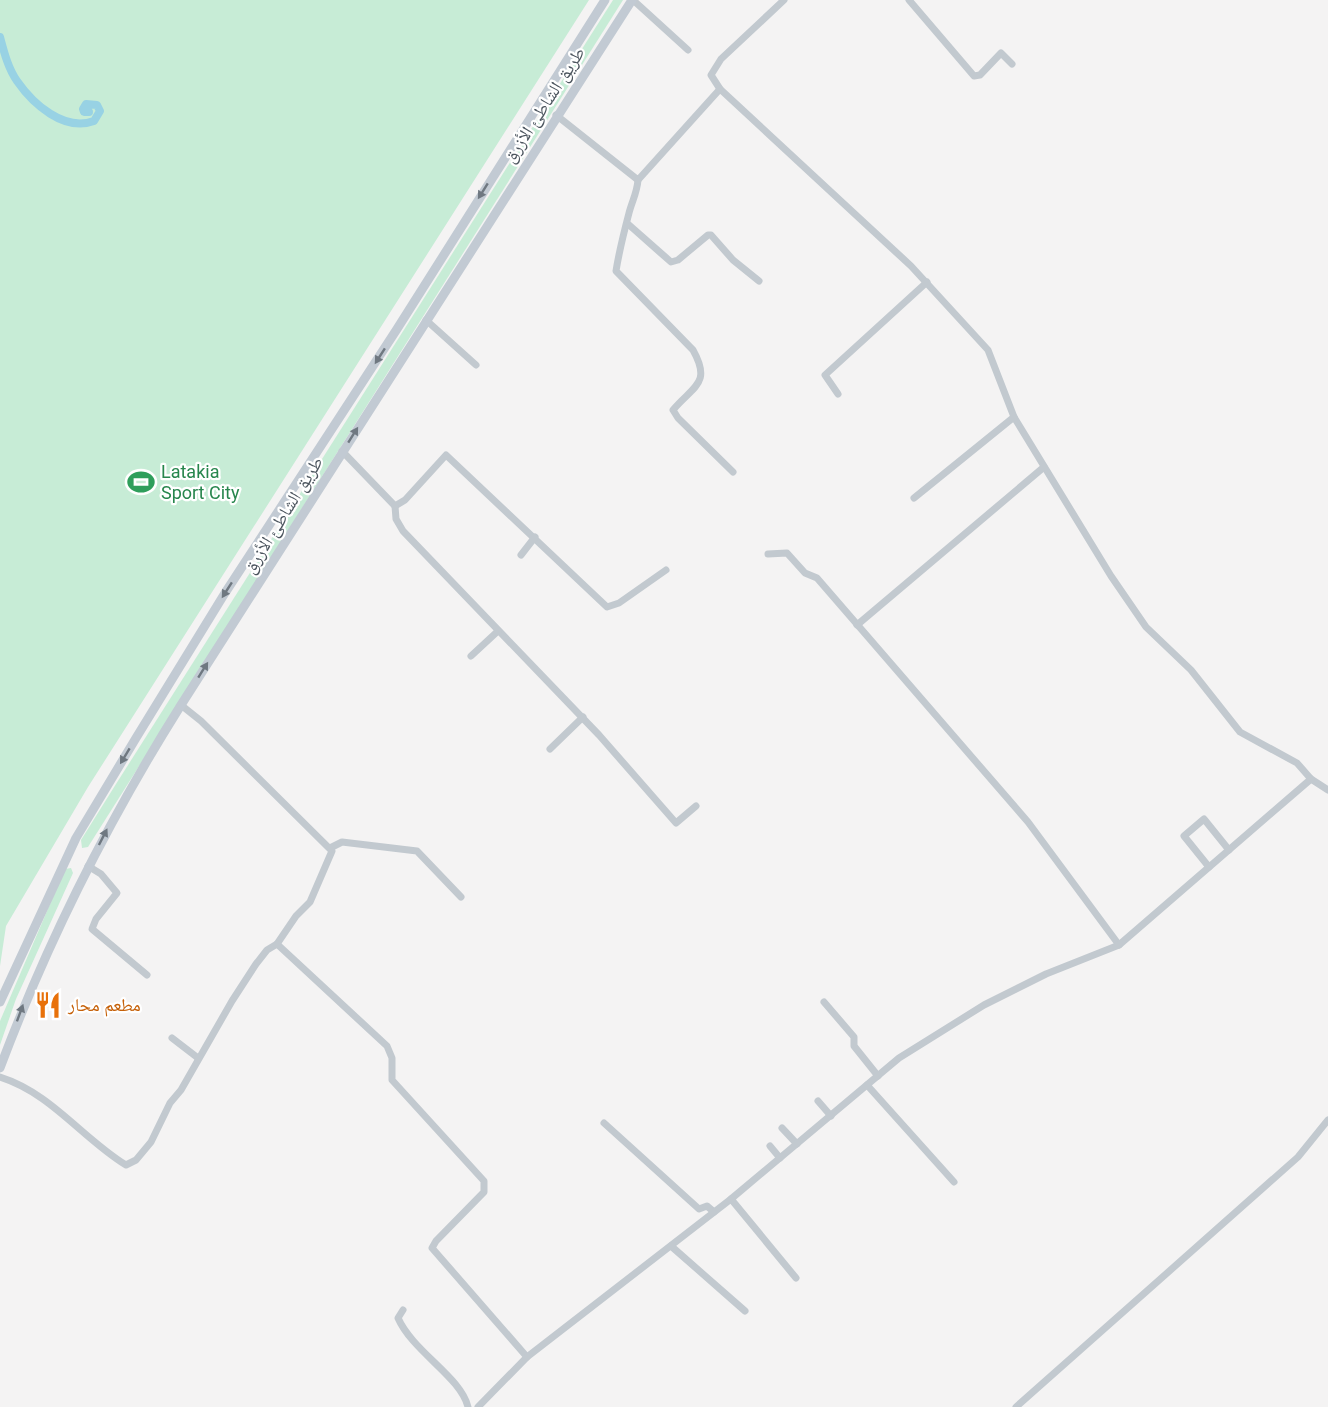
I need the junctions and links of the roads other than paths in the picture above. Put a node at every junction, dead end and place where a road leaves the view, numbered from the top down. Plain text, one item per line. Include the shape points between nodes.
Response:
1 (605, 0) edge
2 (632, 0) edge
3 (784, 0) edge
4 (909, 0) edge
5 (688, 50) dead end
6 (1012, 64) dead end
7 (720, 89) junction
8 (556, 115) junction
9 (638, 180) junction
10 (628, 224) junction
11 (759, 281) dead end
12 (927, 282) junction
13 (426, 320) junction
14 (476, 365) dead end
15 (838, 394) dead end
16 (1014, 417) junction
17 (342, 452) junction
18 (1044, 467) junction
19 (733, 472) dead end
20 (914, 498) dead end
21 (395, 506) junction
22 (535, 537) junction
23 (768, 554) dead end
24 (521, 555) dead end
25 (666, 570) dead end
26 (857, 626) junction
27 (498, 631) junction
28 (471, 656) dead end
29 (181, 705) junction
30 (582, 717) junction
31 (550, 749) dead end
32 (1311, 779) junction
33 (1328, 790) edge
34 (696, 806) dead end
35 (330, 848) junction
36 (1229, 850) junction
37 (88, 866) junction
38 (1209, 867) junction
39 (461, 897) dead end
40 (277, 944) junction
41 (1119, 945) junction
42 (147, 975) dead end
43 (0, 1002) edge
44 (824, 1002) dead end
45 (172, 1038) dead end
46 (198, 1058) junction
47 (0, 1068) edge
48 (878, 1076) junction
49 (0, 1077) edge
50 (867, 1085) junction
51 (818, 1101) dead end
52 (831, 1116) junction
53 (1328, 1120) edge
54 (604, 1123) dead end
55 (782, 1128) dead end
56 (797, 1144) junction
57 (770, 1146) dead end
58 (780, 1158) junction
59 (954, 1182) dead end
60 (731, 1199) junction
61 (714, 1212) junction
62 (671, 1246) junction
63 (796, 1278) dead end
64 (403, 1310) dead end
65 (745, 1311) dead end
66 (527, 1357) junction
67 (468, 1407) edge
68 (478, 1407) edge
69 (1016, 1407) edge

1 -> 43 main road, طريق الشاطئ الأزرق via 136,738 76,838
2 - 5 street
2 - 8 main road, طريق الشاطئ الأزرق
3 - 7 street via 721,59 711,75
4 - 6 street via 974,76 980,75 1001,53
7 - 9 street
7 - 12 street
8 - 9 street
8 - 13 main road, طريق الشاطئ الأزرق
9 - 10 street
10 - 11 street via 671,262 711,235
10 - 19 street via 616,271 693,350 702,366 702,377 695,389 673,410
12 - 15 street via 825,375
12 - 16 street via 988,350
13 - 14 street
17 -> 13 main road, طريق الشاطئ الأزرق
16 - 18 street
16 - 20 street
17 - 21 street
29 -> 17 main road, طريق الشاطئ الأزرق
18 - 26 street
18 - 32 street via 1146,627 1191,670 1240,732 1298,763
21 - 22 street via 446,455
21 - 27 street via 396,519 403,531
22 - 24 street
22 - 25 street via 607,607
23 - 26 street via 787,553 805,573 817,578
26 - 41 street via 1028,822
27 - 28 street
27 - 30 street
29 - 35 street
37 -> 29 main road, طريق الشاطئ الأزرق
30 - 31 street
30 - 34 street via 676,823
32 - 33 street
32 - 36 street
35 - 39 street via 342,842 417,852
35 - 40 street via 331,858 310,902
36 - 38 street
36 - 38 street via 1204,819 1184,836
37 - 42 street via 117,893 92,929
47 -> 37 main road, طريق الشاطئ الأزرق via 31,985
38 - 41 street
40 - 46 street via 256,964
40 - 66 street via 387,1046 392,1058 392,1080 484,1181 484,1192 432,1248
41 - 48 street via 1046,974 984,1005 899,1058
44 - 48 street via 854,1038 854,1046
45 - 46 street
46 - 49 street via 151,1142 136,1160 126,1165 51,1104 19,1083
48 - 50 street
50 - 52 street
50 - 59 street
51 - 52 street
52 - 56 street
53 - 69 street via 1298,1158
54 - 61 street via 699,1209 707,1206
55 - 56 street
56 - 58 street
57 - 58 street
58 - 60 street
60 - 61 street
60 - 63 street
61 - 62 street
62 - 65 street
62 - 66 street
64 - 67 street via 398,1318 404,1331 460,1388
66 - 68 street

